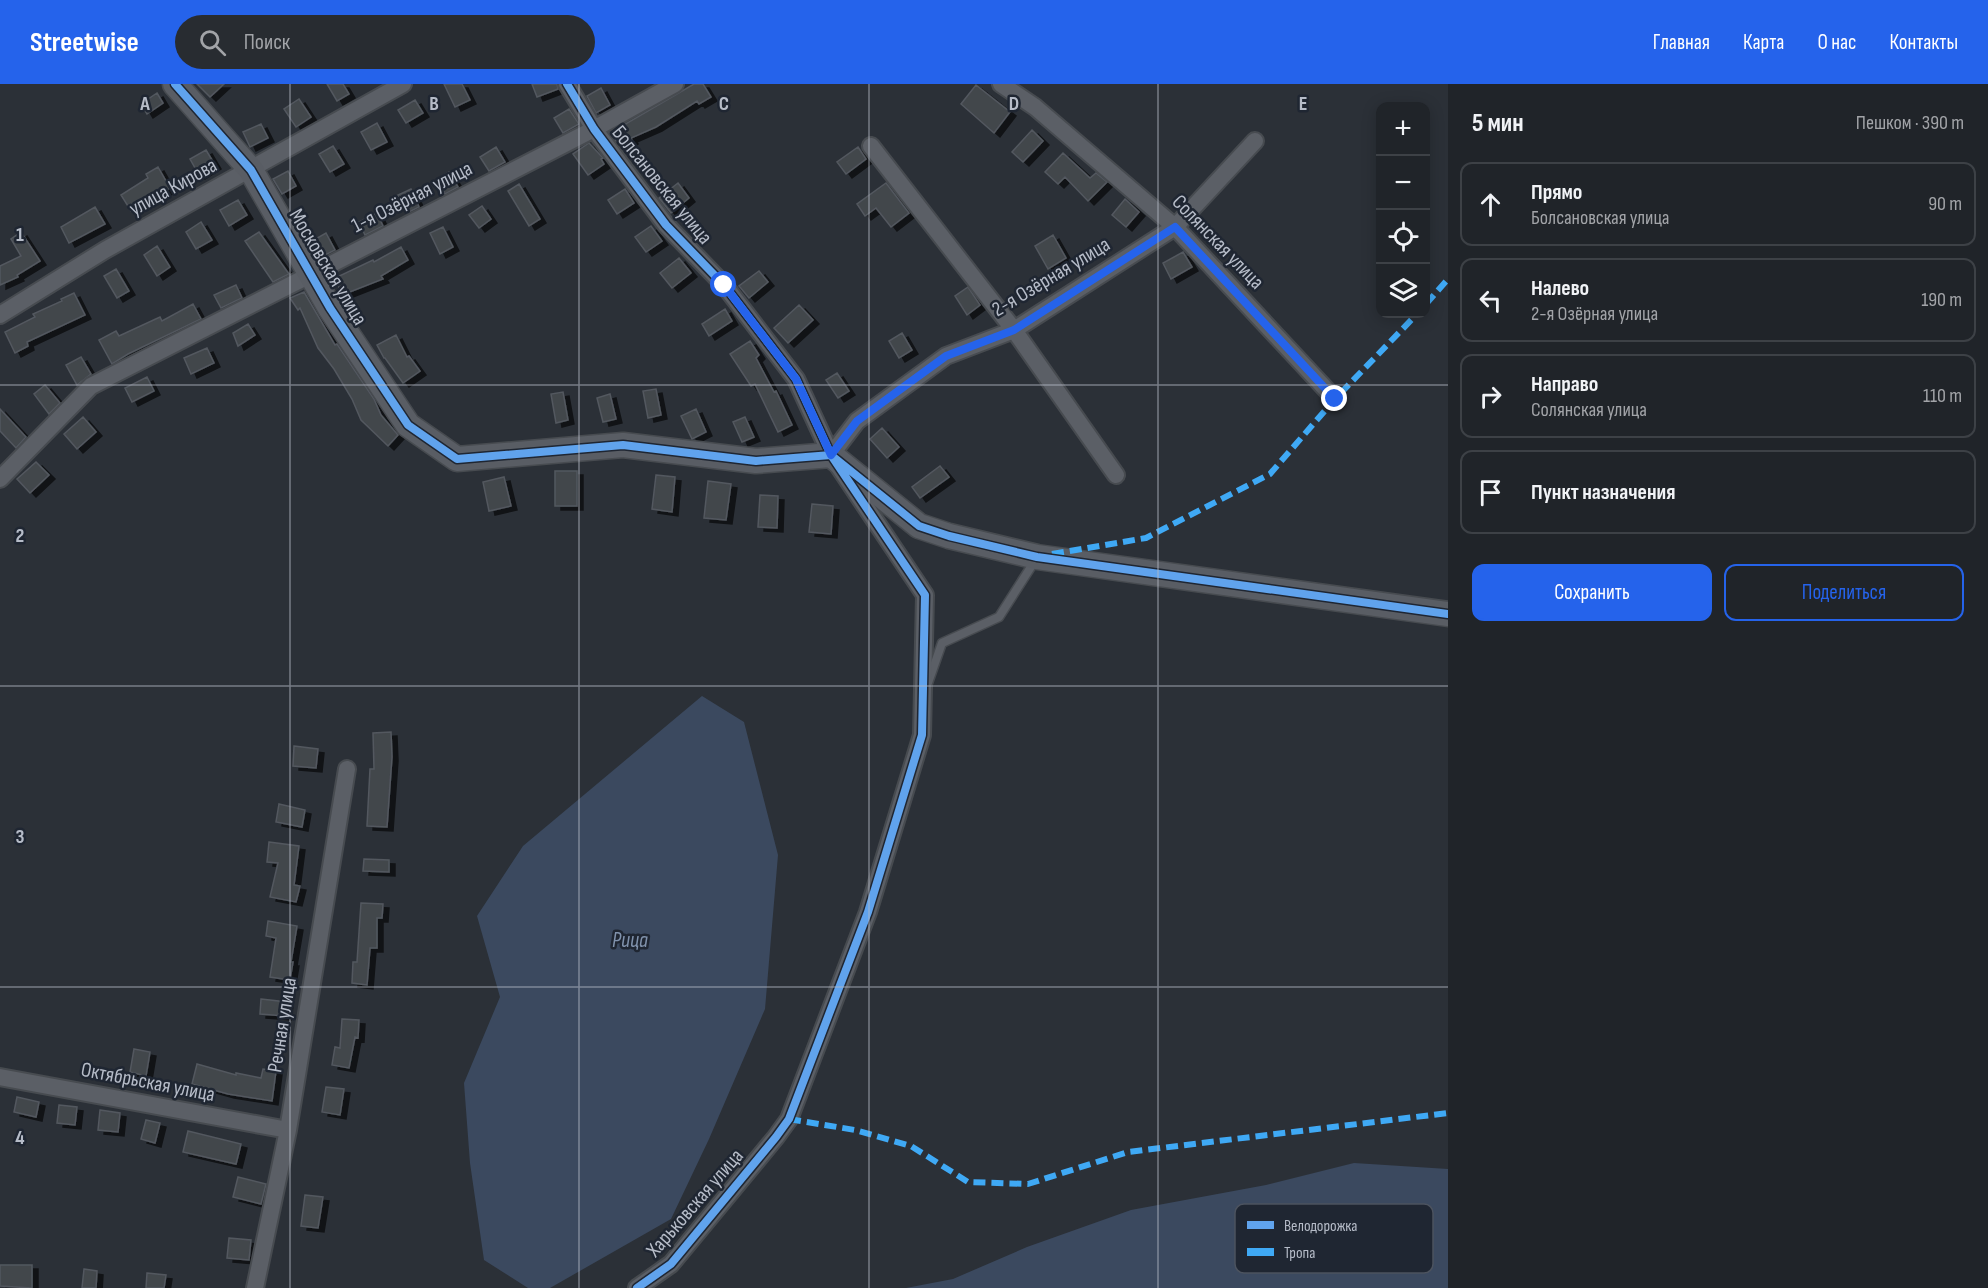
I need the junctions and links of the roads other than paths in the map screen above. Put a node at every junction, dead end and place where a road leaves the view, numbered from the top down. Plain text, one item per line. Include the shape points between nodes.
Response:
1 (175, 84) edge
2 (402, 84) edge
3 (567, 84) edge
4 (675, 84) edge
5 (1001, 84) edge
6 (594, 129) junction
7 (1255, 141) dead end
8 (871, 146) dead end
9 (250, 170) junction
10 (1175, 227) junction
11 (310, 275) junction
12 (0, 315) edge
13 (1014, 330) junction
14 (1335, 399) dead end
15 (831, 455) junction
16 (1116, 475) dead end
17 (0, 479) edge
18 (1037, 557) junction
19 (1448, 614) edge
20 (923, 694) junction
21 (346, 769) dead end
22 (0, 1077) edge
23 (288, 1130) junction
24 (255, 1288) edge
25 (637, 1288) edge

1 - 9 street, Московская улица
2 - 9 street, улица Кирова
3 - 6 street, Болсановская улица
4 - 6 street, 1-я Озёрная улица
5 - 10 street, Солянская улица via 1035,107
6 - 11 street, 1-я Озёрная улица
6 - 15 street, Болсановская улица via 666,225 724,285 796,379
7 - 10 street, 2-я Озёрная улица
8 - 13 street
9 - 11 street, Московская улица
9 - 12 street, улица Кирова via 105,250
10 - 13 street, 2-я Озёрная улица
10 - 14 street, Солянская улица
11 - 15 street, Московская улица via 408,425 457,459 623,444 756,460
11 - 17 street, 1-я Озёрная улица via 91,386
13 - 15 street, 2-я Озёрная улица via 946,356 857,421
13 - 16 street
15 - 18 street via 919,526
15 - 20 street, Болсановская улица via 925,595
18 - 19 street
18 - 20 lane via 999,617 942,643
20 - 25 street, Харьковская улица via 922,735 868,912 789,1119 671,1264
21 - 23 street, Речная улица
22 - 23 street, Октябрьская улица
23 - 24 street, Речная улица

